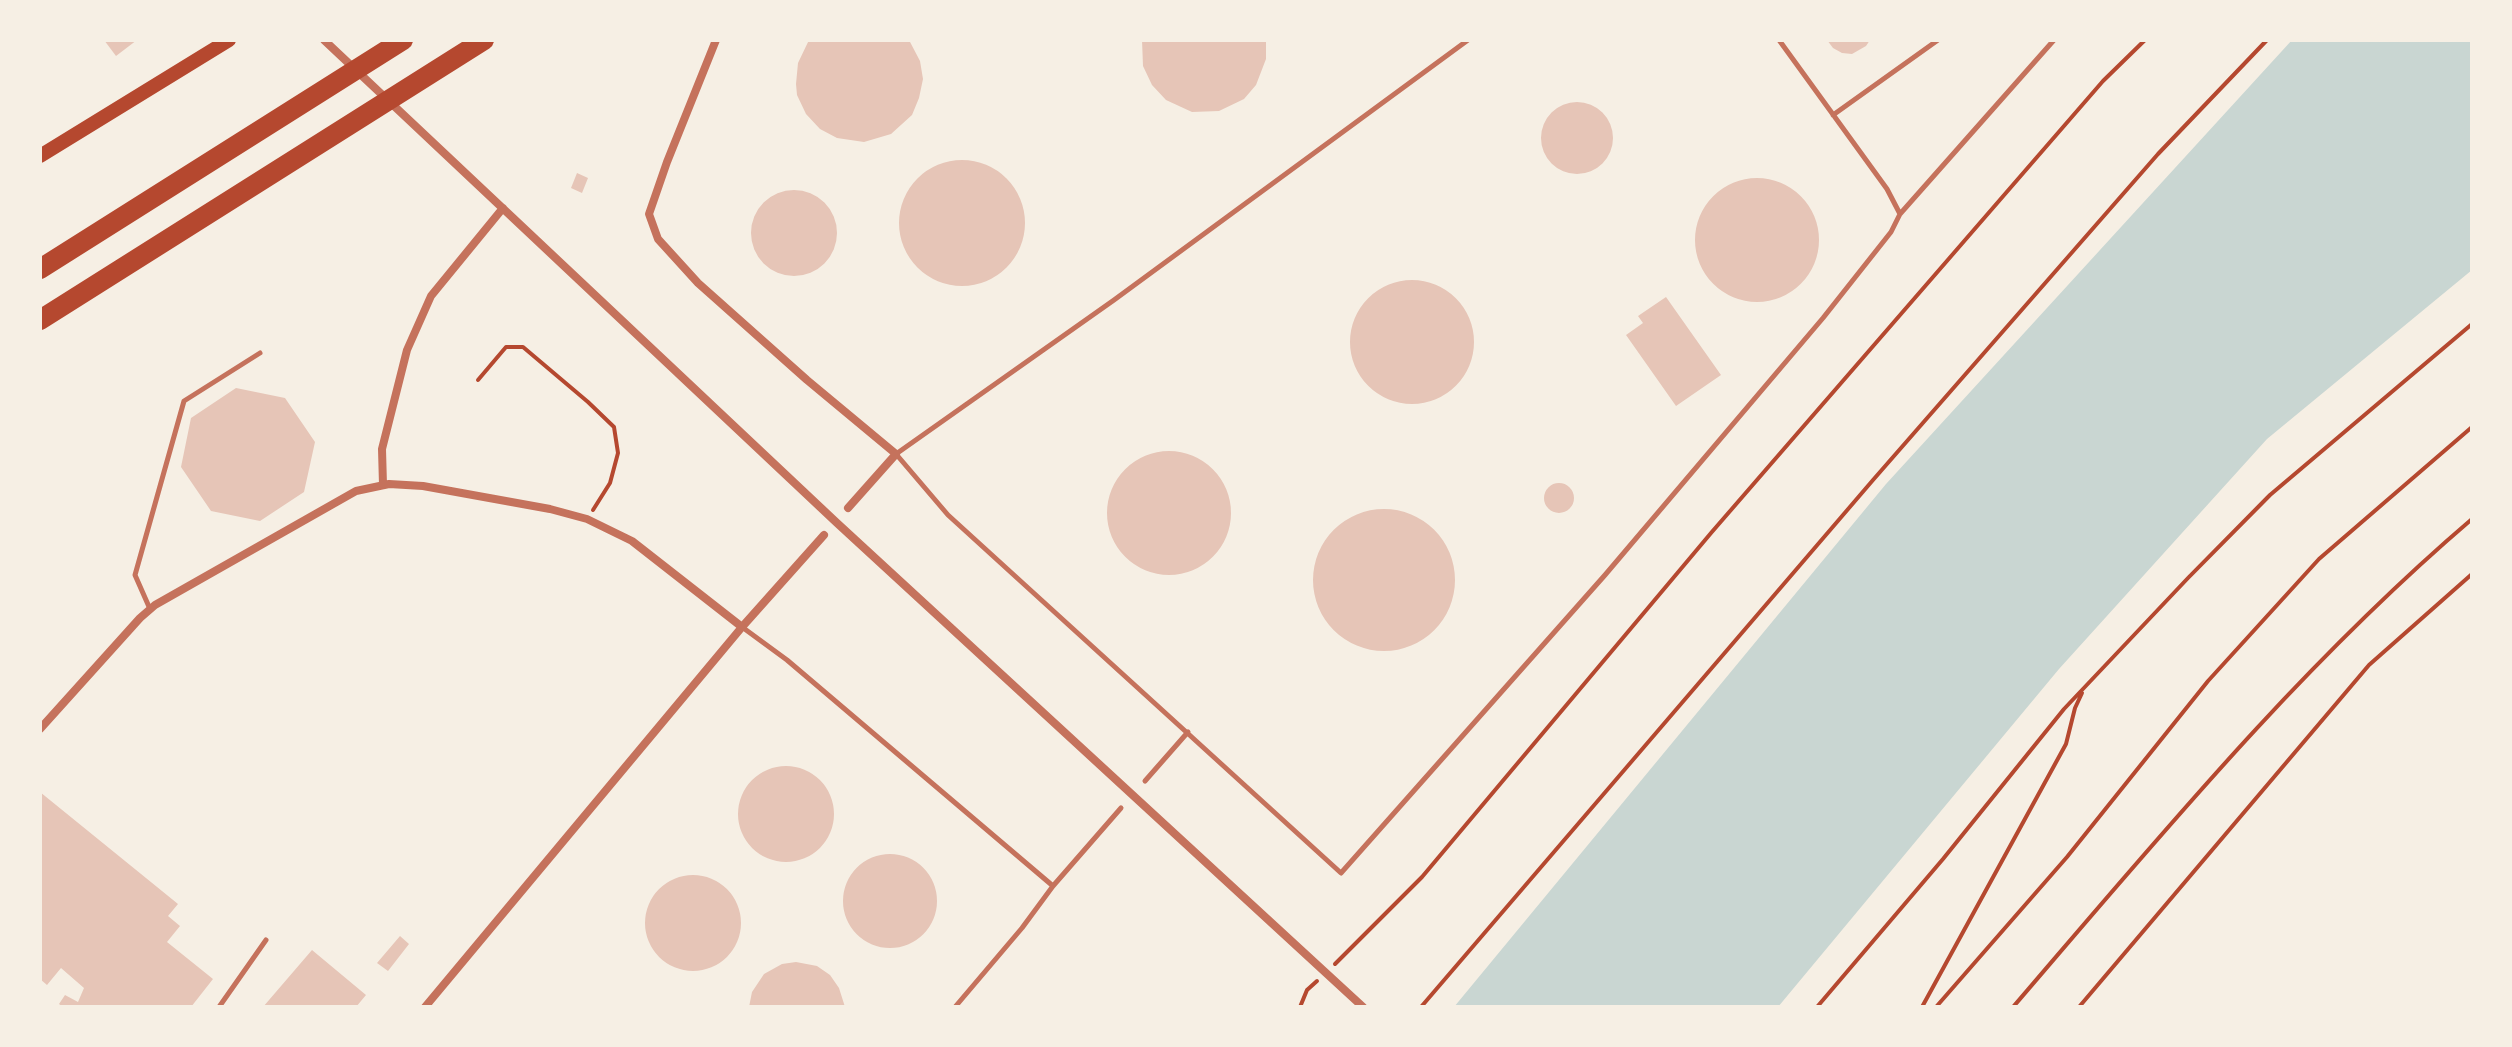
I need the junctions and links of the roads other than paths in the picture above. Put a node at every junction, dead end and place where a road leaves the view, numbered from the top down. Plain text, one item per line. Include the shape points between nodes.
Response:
1 (229, 40) edge
2 (324, 40) edge
3 (403, 40) edge
4 (484, 40) edge
5 (716, 40) edge
6 (1468, 40) edge
7 (1779, 40) edge
8 (1938, 40) edge
9 (2054, 40) edge
10 (1833, 115) junction
11 (40, 156) edge
12 (503, 208) junction
13 (1900, 214) junction
14 (40, 269) edge
15 (40, 320) edge
16 (260, 353) dead end
17 (896, 454) junction
18 (383, 485) junction
19 (848, 508) dead end
20 (824, 535) dead end
21 (150, 609) junction
22 (742, 627) junction
23 (40, 729) edge
24 (1188, 732) junction
25 (1145, 781) dead end
26 (1121, 808) dead end
27 (1053, 886) junction
28 (266, 940) dead end
29 (219, 1007) edge
30 (425, 1007) edge
31 (955, 1007) edge
32 (1363, 1007) edge

1 - 11 main road
2 - 12 street
3 - 14 highway
4 - 15 highway
5 - 17 street via 649,214 658,239 709,293
6 - 17 lane
7 - 10 lane
8 - 10 lane
9 - 13 lane
10 - 13 lane
12 - 18 street via 431,296 407,350 382,449
12 - 32 street
13 - 24 lane via 1804,341 1341,873
16 - 21 lane via 184,401 135,575
17 - 19 street
17 - 24 lane via 948,515
18 - 21 street via 356,491
18 - 22 street via 423,486 587,519 632,541
20 - 22 street
21 - 23 street
22 - 27 lane
22 - 30 street
24 - 25 lane
26 - 27 lane
27 - 31 lane
28 - 29 lane

